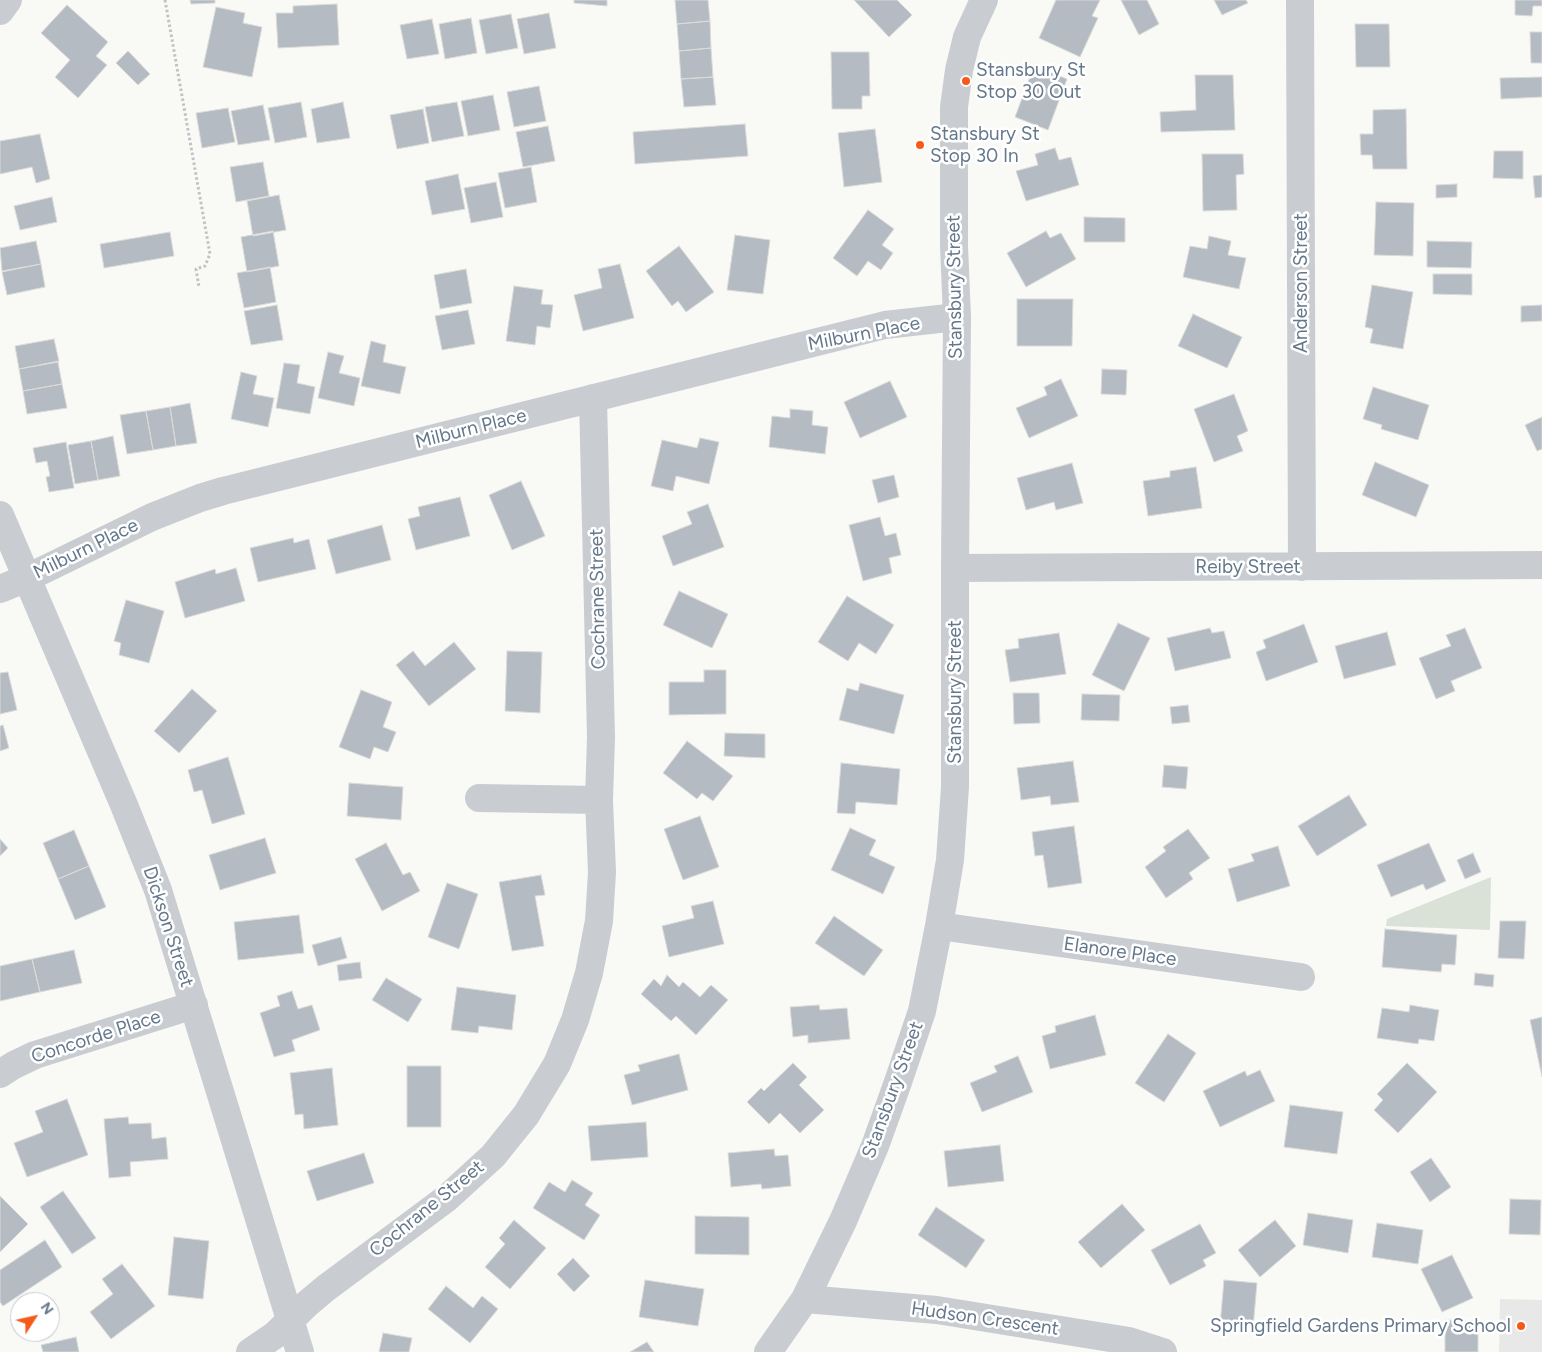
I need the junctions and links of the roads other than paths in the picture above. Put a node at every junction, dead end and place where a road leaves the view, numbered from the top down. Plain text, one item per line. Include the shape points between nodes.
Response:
1 (8, 0) edge
2 (984, 0) edge
3 (1300, 0) edge
4 (0, 11) edge
5 (957, 318) junction
6 (593, 398) junction
7 (0, 515) edge
8 (1542, 565) edge
9 (1302, 566) junction
10 (954, 568) junction
11 (27, 578) junction
12 (0, 589) edge
13 (479, 798) dead end
14 (599, 800) junction
15 (940, 926) junction
16 (1301, 977) dead end
17 (194, 1006) junction
18 (0, 1074) edge
19 (805, 1299) junction
20 (290, 1320) junction
21 (250, 1352) edge
22 (300, 1352) edge
23 (768, 1352) edge
24 (1163, 1352) edge

1 - 4 street
2 - 5 street, Stansbury Street via 967,36 954,107
3 - 9 street, Anderson Street
5 - 6 street, Milburn Place via 885,325
5 - 10 street, Stansbury Street
6 - 11 street, Milburn Place via 200,498 152,517
6 - 14 street, Cochrane Street via 601,737
7 - 11 street, Dickson Street
8 - 9 street, Reiby Street
9 - 10 street, Reiby Street
10 - 15 street, Stansbury Street via 955,787 950,860
11 - 12 street, Milburn Place
11 - 17 street, Dickson Street via 158,890
13 - 14 street
14 - 20 street, Cochrane Street via 602,872 599,921 589,973 557,1064 526,1115 493,1156 447,1198 326,1288
15 - 16 street, Elanore Place
15 - 19 street, Stansbury Street via 922,1011 898,1082 843,1221
17 - 18 street, Concorde Place via 35,1055
17 - 20 street, Dickson Street
19 - 23 street, Stansbury Street
19 - 24 street, Hudson Crescent via 937,1310 1129,1341
20 - 21 street, Cochrane Street via 276,1335
20 - 22 street, Dickson Street

